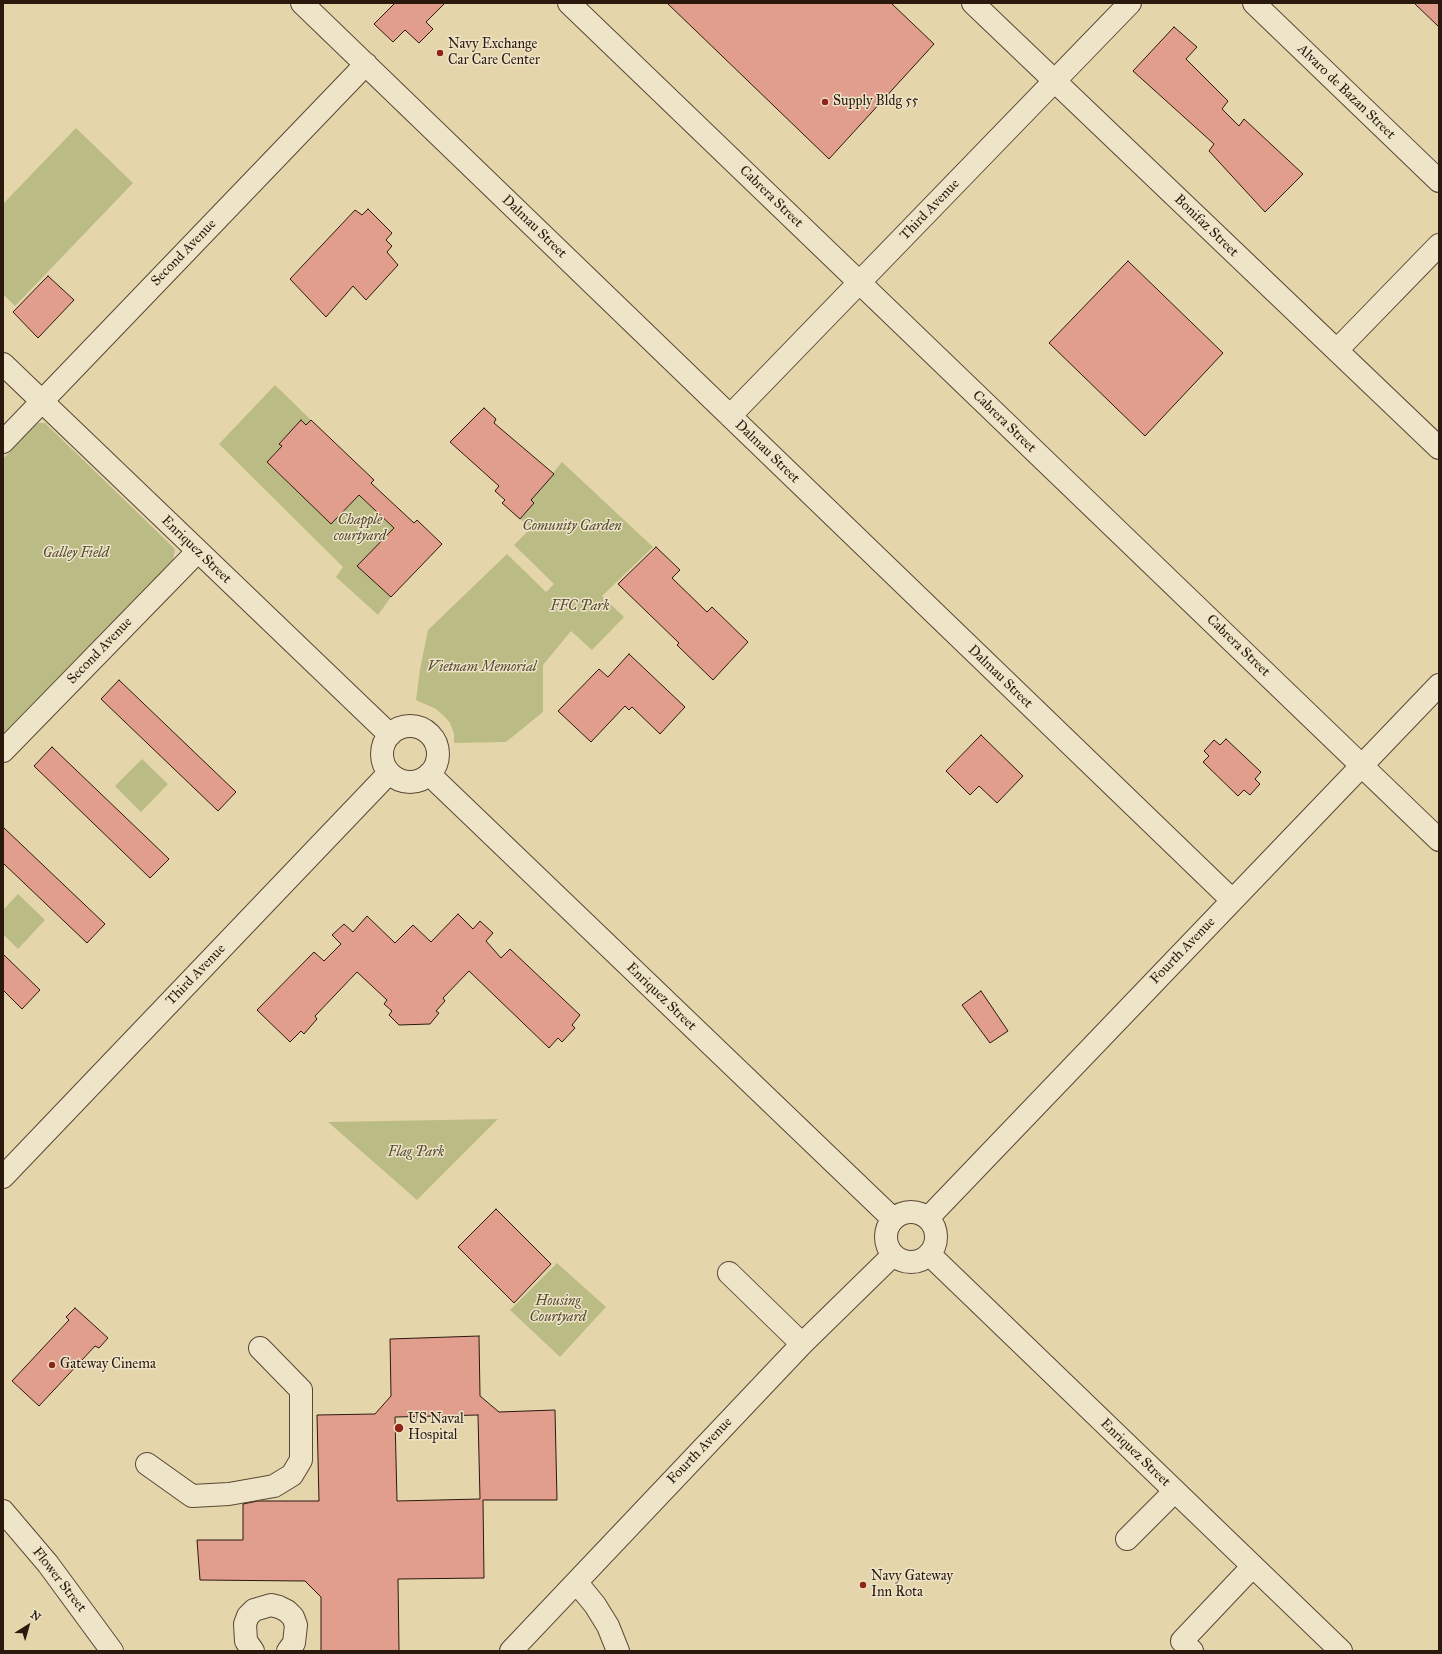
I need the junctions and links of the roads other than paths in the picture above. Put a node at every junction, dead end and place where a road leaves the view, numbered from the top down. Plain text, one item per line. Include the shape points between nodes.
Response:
1 (302, 3) edge
2 (569, 3) edge
3 (973, 3) edge
4 (1130, 3) edge
5 (1254, 3) edge
6 (366, 64) junction
7 (1055, 81) junction
8 (1439, 181) edge
9 (1439, 245) edge
10 (860, 283) junction
11 (1337, 350) junction
12 (3, 364) edge
13 (42, 401) junction
14 (730, 416) junction
15 (3, 442) edge
16 (1439, 448) edge
17 (198, 551) junction
18 (1439, 685) edge
19 (390, 735) junction
20 (3, 751) edge
21 (1362, 766) junction
22 (389, 773) junction
23 (429, 774) junction
24 (1439, 840) edge
25 (1232, 900) junction
26 (3, 1177) edge
27 (928, 1218) junction
28 (893, 1219) junction
29 (929, 1254) junction
30 (893, 1255) junction
31 (729, 1273) dead end
32 (802, 1344) junction
33 (260, 1348) dead end
34 (147, 1464) dead end
35 (1175, 1491) junction
36 (3, 1512) edge
37 (1127, 1539) dead end
38 (1254, 1566) junction
39 (577, 1582) junction
40 (251, 1650) edge
41 (112, 1651) edge
42 (288, 1651) edge
43 (511, 1651) edge
44 (618, 1651) edge
45 (1192, 1651) edge
46 (1341, 1651) edge

1 - 6 street, Dalmau Street
2 - 10 street, Cabrera Street
3 - 7 street, Bonifaz Street
4 - 7 street, Third Avenue
5 - 8 street, Alvaro de Bazan Street
6 - 13 street, Second Avenue
6 - 14 street, Dalmau Street
7 - 10 street, Third Avenue
7 - 11 street, Bonifaz Street
9 - 11 street
10 - 14 street, Third Avenue
10 - 21 street, Cabrera Street
11 - 16 street, Bonifaz Street
12 - 13 street, Enriquez Street
13 - 15 street, Second Avenue
13 - 17 street, Enriquez Street
14 - 25 street, Dalmau Street
17 - 19 street, Enriquez Street
17 - 20 street, Second Avenue
18 - 21 street, Fourth Avenue
19 - 22 street via 385,742 383,754
19 - 23 street via 405,727 414,727 430,735 435,742 438,759
21 - 24 street, Cabrera Street
21 - 25 street, Fourth Avenue
22 - 23 street via 400,780 414,782
22 - 26 street, Third Avenue
23 - 28 street, Enriquez Street
25 - 27 street, Fourth Avenue
27 - 28 street via 914,1211 899,1214
27 - 29 street via 933,1224 936,1240
28 - 30 street via 888,1225 886,1241
29 - 30 street via 923,1259 908,1262
29 - 35 street, Enriquez Street
30 - 32 street, Fourth Avenue
31 - 32 street
32 - 39 street, Fourth Avenue
33 - 34 street via 301,1390 301,1460 292,1475 274,1486 229,1494 192,1496
35 - 37 street
35 - 38 street, Enriquez Street
36 - 41 street, Flower Street via 48,1564
38 - 45 street via 1182,1641
38 - 46 street, Enriquez Street
39 - 43 street, Fourth Avenue
39 - 44 street via 608,1626
40 - 42 street via 244,1633 248,1616 254,1610 271,1605 287,1611 296,1625 294,1643

